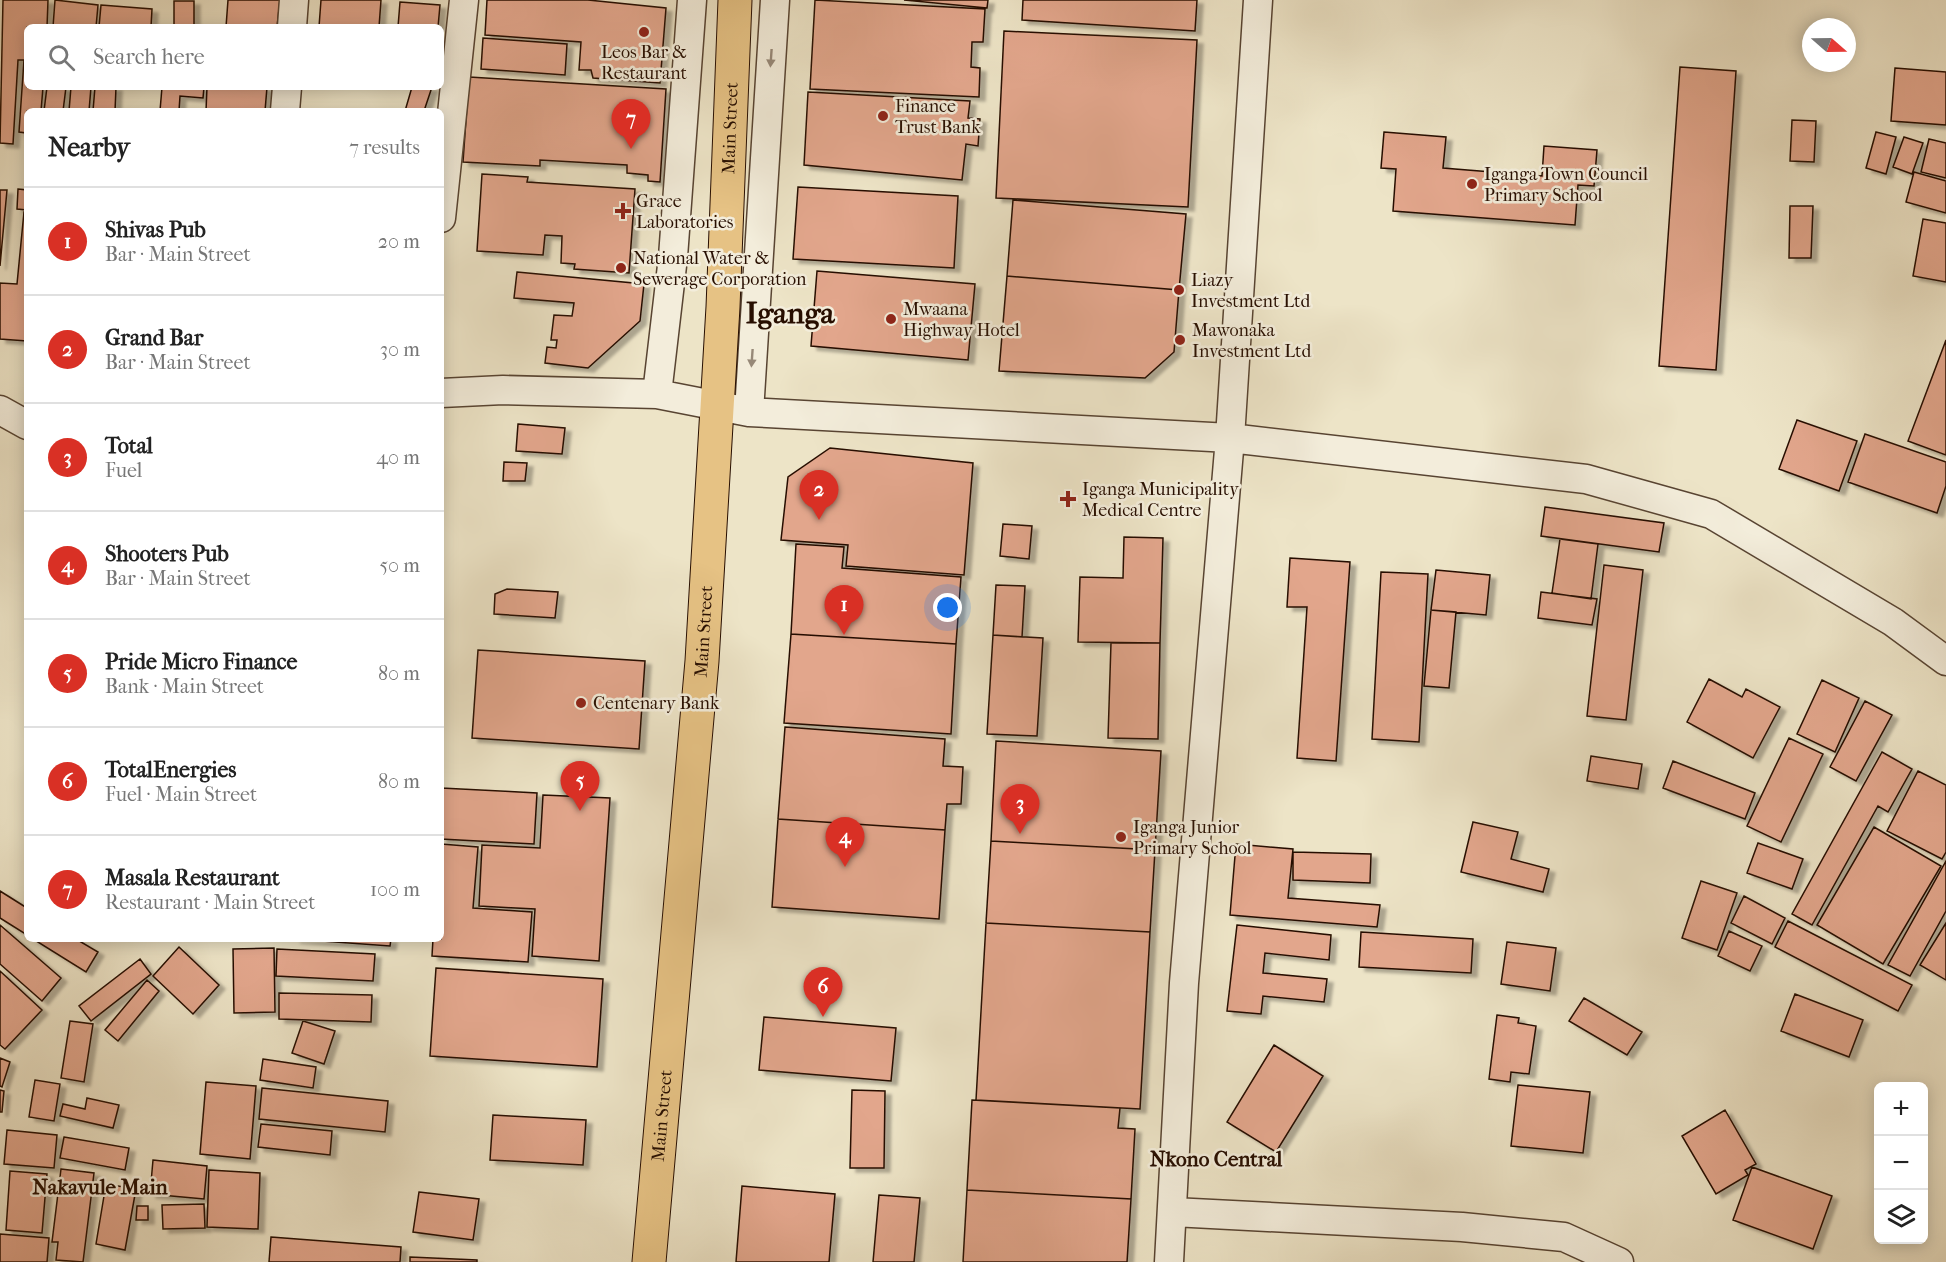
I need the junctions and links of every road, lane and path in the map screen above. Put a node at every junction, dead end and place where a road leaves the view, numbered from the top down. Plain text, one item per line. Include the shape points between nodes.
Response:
1 (294, 0) edge
2 (464, 0) edge
3 (692, 0) edge
4 (735, 0) edge
5 (775, 0) edge
6 (1258, 0) edge
7 (292, 24) edge
8 (287, 90) edge
9 (285, 108) edge
10 (444, 190) edge
11 (444, 393) edge
12 (657, 394) junction
13 (717, 406) junction
14 (0, 410) edge
15 (749, 412) junction
16 (24, 423) edge
17 (1230, 438) junction
18 (1946, 660) edge
19 (1173, 1212) junction
20 (649, 1262) edge
21 (1169, 1262) edge
22 (1619, 1262) edge

1 - 7 street
2 - 10 street
3 - 12 street via 673,257
4 - 13 main road, Main Street
5 -> 15 street, Main Street
6 - 17 street
8 - 9 street
11 - 12 street via 503,390
12 - 13 street
13 - 15 street
13 - 20 main road, Main Street via 702,661
14 - 16 street
15 - 17 street
17 - 18 street via 1586,479 1711,514 1893,622
17 - 19 street via 1184,983
19 - 21 street
19 - 22 street via 1462,1227 1564,1237

